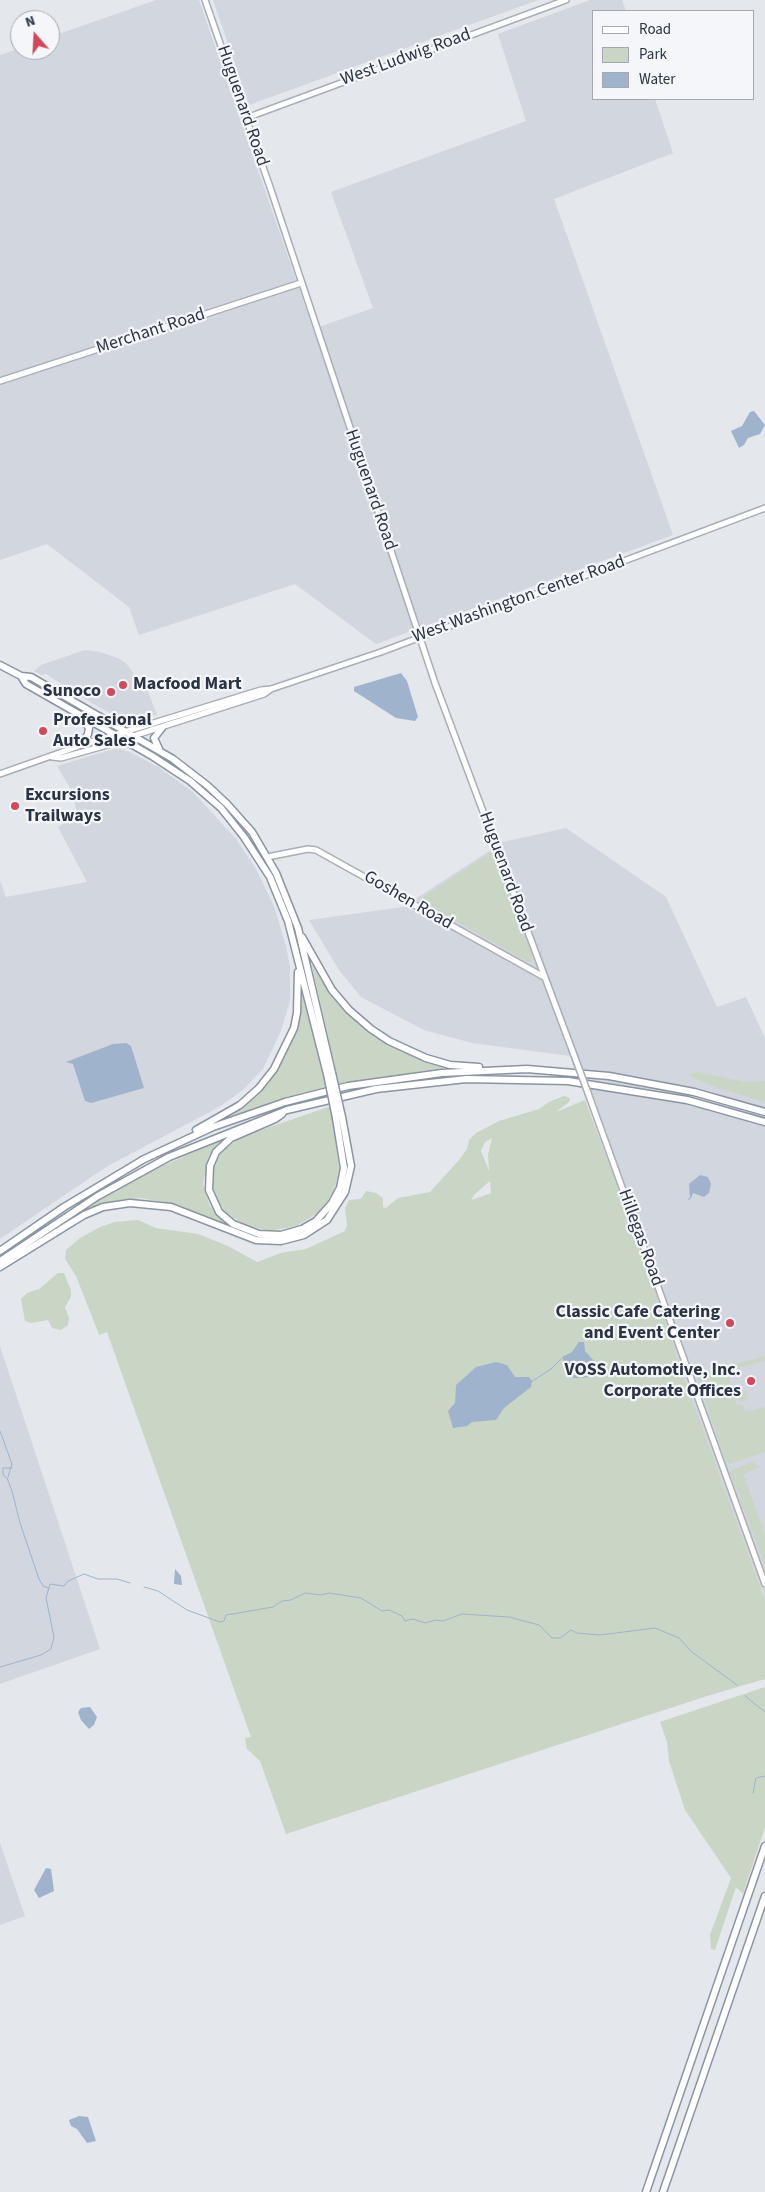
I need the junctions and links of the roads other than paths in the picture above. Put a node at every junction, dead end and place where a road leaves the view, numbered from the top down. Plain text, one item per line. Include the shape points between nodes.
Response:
1 (206, 0) edge
2 (566, 0) edge
3 (246, 118) junction
4 (302, 283) junction
5 (0, 381) edge
6 (765, 508) edge
7 (419, 637) junction
8 (0, 665) edge
9 (21, 676) junction
10 (271, 689) junction
11 (78, 713) junction
12 (162, 728) junction
13 (125, 732) junction
14 (114, 735) junction
15 (132, 736) junction
16 (124, 741) junction
17 (82, 745) junction
18 (165, 755) junction
19 (52, 757) junction
20 (0, 774) edge
21 (267, 857) junction
22 (298, 928) junction
23 (295, 946) junction
24 (544, 977) junction
25 (505, 1069) junction
26 (329, 1073) junction
27 (287, 1110) junction
28 (765, 1112) edge
29 (741, 1114) junction
30 (339, 1117) junction
31 (765, 1122) edge
32 (765, 1126) edge
33 (142, 1160) junction
34 (0, 1251) edge
35 (0, 1261) edge
36 (0, 1267) edge
37 (765, 1584) edge
38 (765, 1846) edge
39 (765, 1896) edge
40 (646, 2192) edge
41 (663, 2192) edge

1 - 3 main road, Huguenard Road
2 - 3 main road, West Ludwig Road
3 - 4 main road, Huguenard Road
4 - 5 main road, Merchant Road
4 - 7 main road, Huguenard Road
6 - 7 main road, West Washington Center Road
7 - 10 main road, West Washington Center Road
7 - 24 main road, Huguenard Road
8 - 9 highway
9 - 11 highway via 26,684
9 - 13 highway via 31,677
10 - 12 main road, West Washington Center Road
10 - 13 main road, West Washington Center Road
11 - 14 highway
11 - 17 highway via 88,728
12 - 15 main road, West Washington Center Road
12 - 18 highway via 154,740
13 - 14 main road, West Washington Center Road
13 - 15 highway
14 - 16 highway
14 - 17 main road, West Washington Center Road
15 - 16 main road, West Washington Center Road
15 - 18 highway
16 - 19 main road, West Washington Center Road via 61,758
16 - 23 highway via 170,766 221,808 270,877
17 - 19 main road, West Washington Center Road
18 - 21 highway via 196,776 227,804 252,832
19 - 20 main road, West Washington Center Road
21 - 22 highway
21 - 24 main road, Goshen Road via 316,850
22 - 25 highway via 332,990 349,1010 382,1036 414,1054 438,1062
22 - 26 highway
23 - 26 highway
23 - 33 highway via 299,976 297,1013 290,1040 274,1069 240,1105
24 - 37 main road, Hillegas Road, bridge
25 - 28 highway via 576,1072 636,1080
25 - 33 highway via 409,1076 316,1094 213,1127
26 - 30 highway, bridge
27 - 29 highway via 406,1085 503,1078 568,1080 687,1100
27 - 30 highway via 275,1120 232,1138 216,1152 210,1166 208,1190 219,1212 233,1224 259,1234 281,1235 302,1229 321,1216 332,1203 340,1188 344,1168
27 - 35 highway via 217,1136 148,1167
29 - 31 highway
29 - 32 highway
30 - 36 highway via 351,1166 346,1192 327,1220 304,1235 281,1242 263,1241 171,1207 130,1203 84,1215
33 - 34 highway via 64,1207
38 - 40 highway
39 - 41 highway

